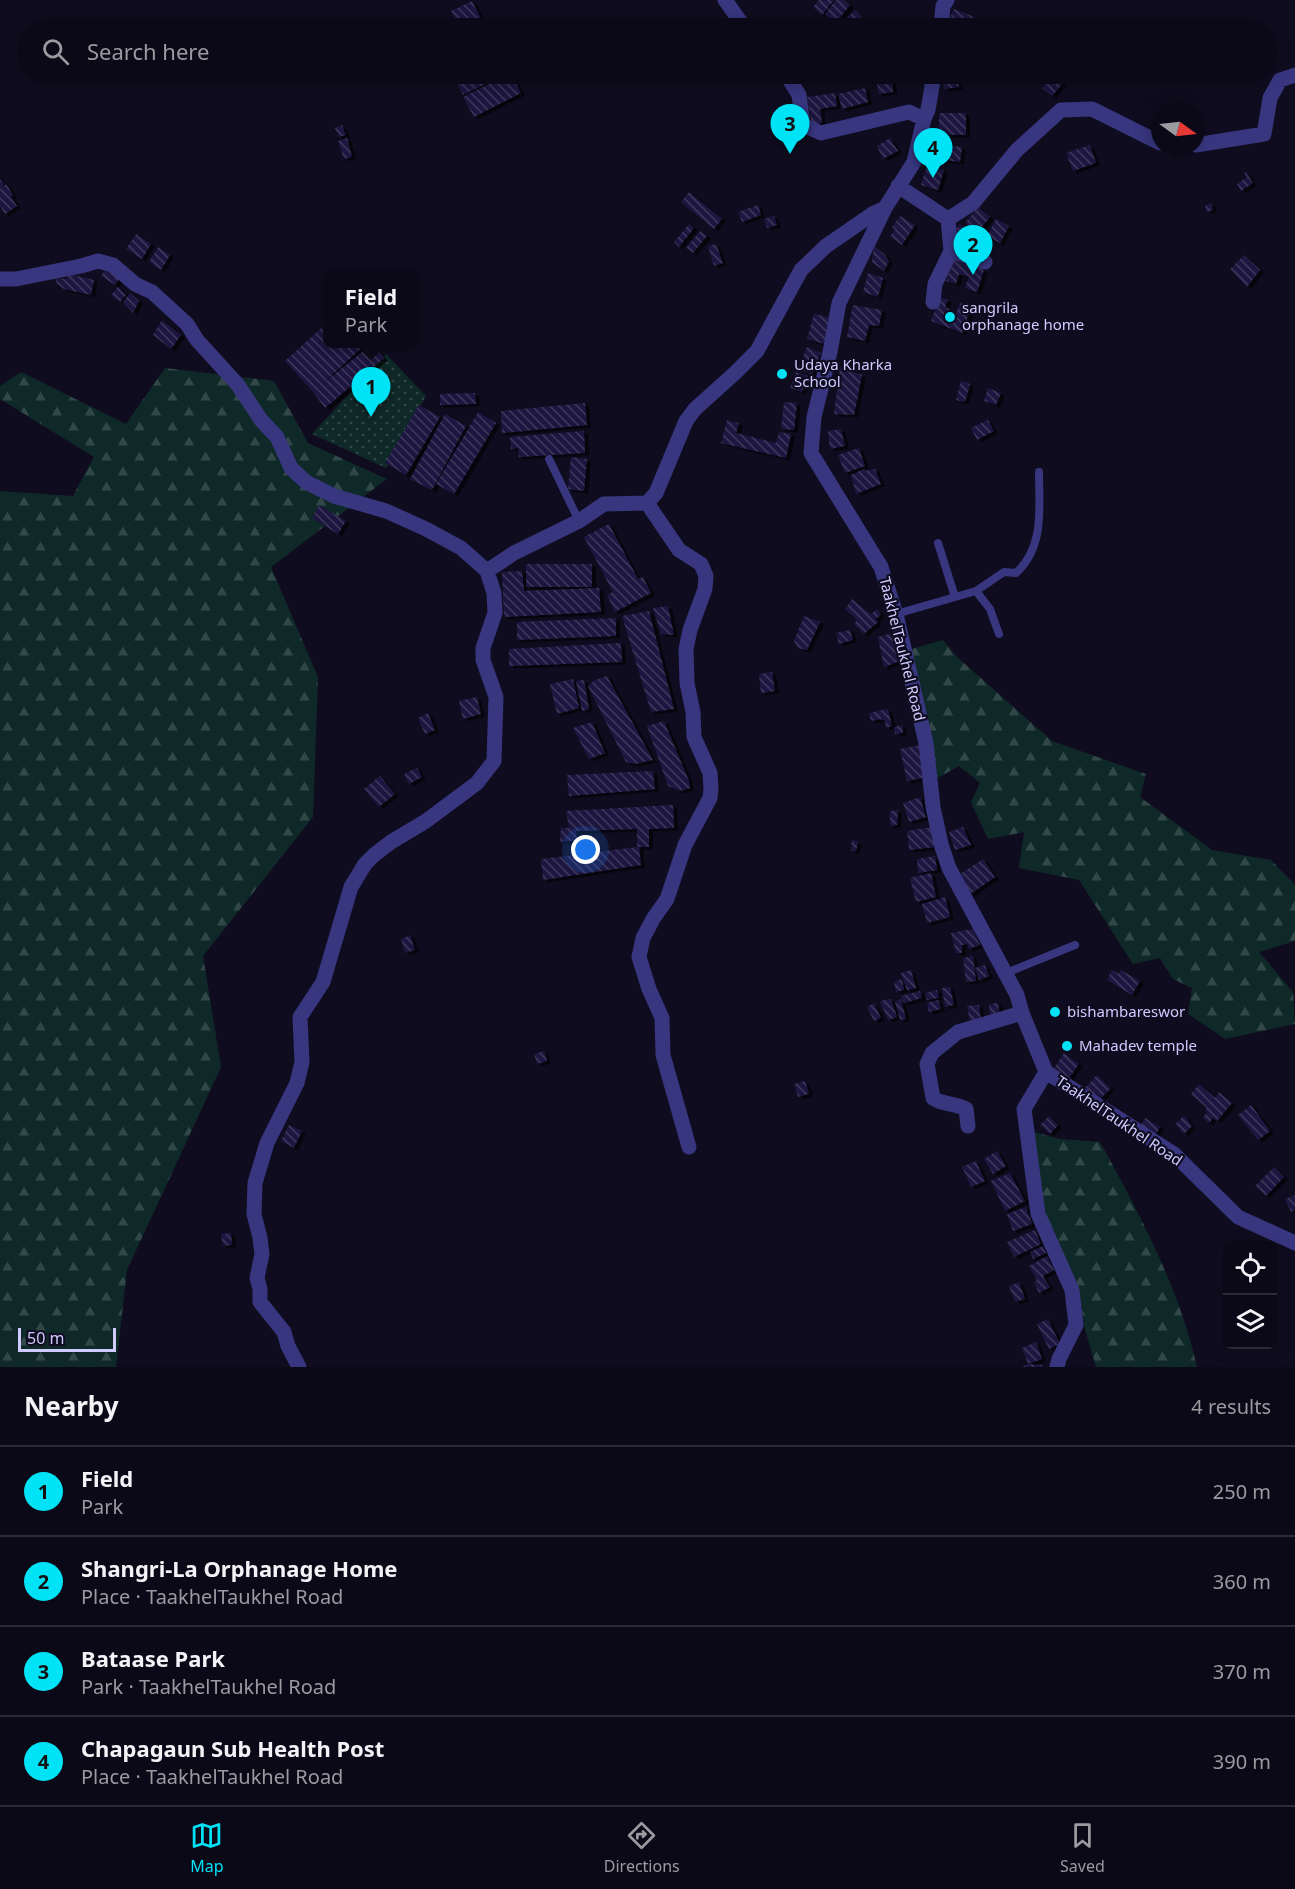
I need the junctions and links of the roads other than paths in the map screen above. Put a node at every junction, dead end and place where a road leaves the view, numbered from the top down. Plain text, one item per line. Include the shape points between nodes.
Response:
1 (725, 0) edge
2 (946, 0) edge
3 (738, 18) edge
4 (942, 18) edge
5 (1295, 75) edge
6 (792, 84) edge
7 (932, 84) edge
8 (924, 119) junction
9 (1151, 138) edge
10 (1205, 144) edge
11 (898, 186) junction
12 (885, 208) junction
13 (948, 219) junction
14 (951, 250) junction
15 (985, 262) dead end
16 (0, 279) edge
17 (933, 302) dead end
18 (549, 459) dead end
19 (1039, 472) dead end
20 (647, 503) junction
21 (579, 521) junction
22 (938, 543) dead end
23 (487, 571) junction
24 (976, 591) junction
25 (955, 597) junction
26 (896, 614) junction
27 (999, 634) dead end
28 (1075, 945) dead end
29 (1006, 973) junction
30 (1022, 1013) junction
31 (1046, 1072) junction
32 (968, 1126) dead end
33 (689, 1147) dead end
34 (1295, 1243) edge
35 (299, 1367) edge
36 (1057, 1367) edge

1 - 3 street
2 - 4 street
5 - 10 street via 1280,80 1270,98 1264,134
6 - 8 street via 799,95 803,125 821,133 909,112
7 - 8 street, TaakhelTaukhel Road
8 - 11 street, TaakhelTaukhel Road via 914,162
9 - 13 street via 1092,109 1061,110 1017,150 973,203
11 - 12 street, TaakhelTaukhel Road
11 - 13 street
12 - 20 street via 837,237 801,270 757,351 686,421 656,493
12 - 26 street, TaakhelTaukhel Road via 839,303 814,417 812,453 881,567
13 - 14 street
14 - 15 street
14 - 17 street via 935,284
16 - 23 street via 98,261 113,265 135,284 152,292 187,324 238,385 277,437 291,468 306,482 426,529 461,548
18 - 21 lane
19 - 24 lane via 1037,542 1016,573 1004,572
20 - 21 street via 604,504
20 - 33 street via 679,550 701,564 706,576 686,649 694,738 710,773 710,798 685,845 667,899 652,919 639,957 662,1018 663,1055
21 - 23 street
22 - 25 lane
23 - 35 street via 495,613 485,638 483,660 496,697 495,760 477,783 374,855 351,887 323,982 300,1017 302,1062 297,1083 267,1143 255,1183 254,1214 262,1254 257,1278 260,1302 284,1332
24 - 25 lane
24 - 27 lane via 990,609
25 - 26 lane
26 - 29 street, TaakhelTaukhel Road via 926,743 941,844 949,868
28 - 29 lane
29 - 30 street, TaakhelTaukhel Road
30 - 31 street, TaakhelTaukhel Road
30 - 32 street via 958,1032 932,1053 927,1064 933,1098 966,1109
31 - 34 street, TaakhelTaukhel Road via 1174,1154 1238,1217
31 - 36 street via 1024,1109 1038,1214 1071,1290 1076,1325

